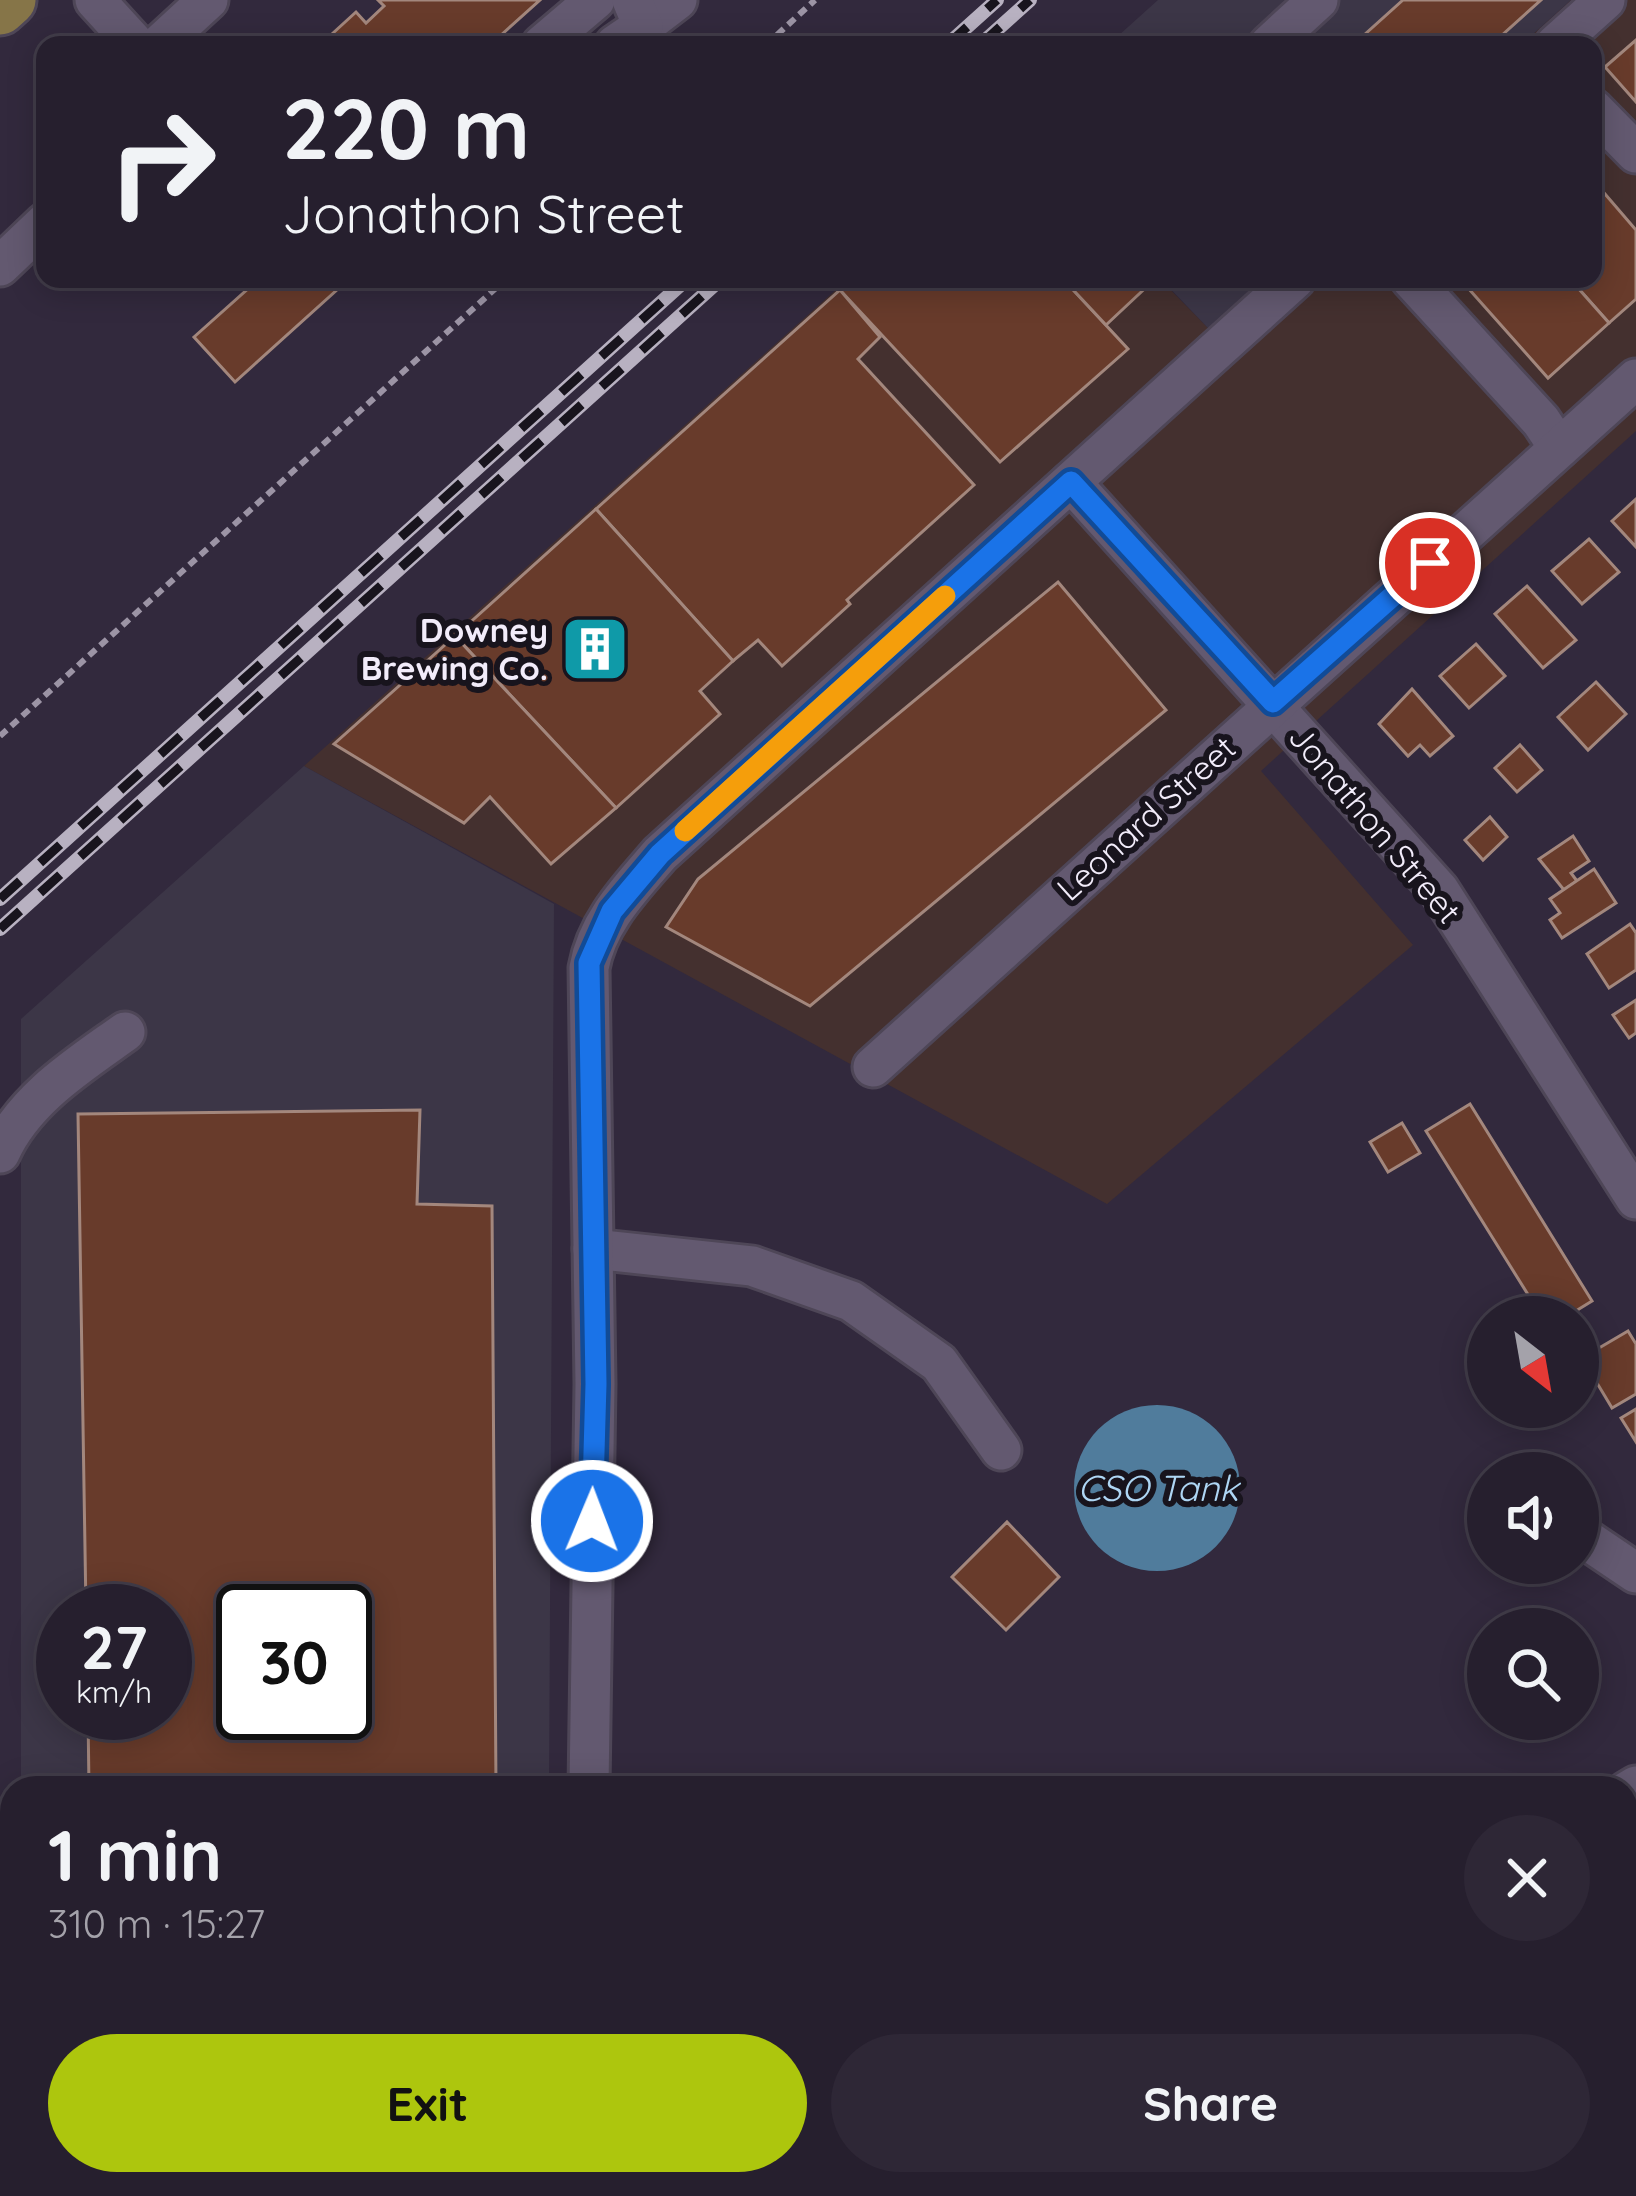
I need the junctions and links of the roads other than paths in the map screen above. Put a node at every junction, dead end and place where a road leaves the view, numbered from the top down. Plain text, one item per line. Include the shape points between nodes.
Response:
1 (10, 0) edge
2 (94, 0) edge
3 (208, 0) edge
4 (596, 0) edge
5 (677, 0) edge
6 (1318, 0) edge
7 (1605, 0) edge
8 (0, 9) edge
9 (630, 24) edge
10 (128, 36) edge
11 (169, 36) edge
12 (553, 36) edge
13 (1279, 36) edge
14 (1565, 36) edge
15 (1602, 118) edge
16 (1636, 153) edge
17 (36, 232) edge
18 (0, 266) edge
19 (1285, 288) edge
20 (1419, 288) edge
21 (1636, 379) edge
22 (1559, 448) junction
23 (1071, 482) junction
24 (1273, 702) junction
25 (125, 1033) dead end
26 (873, 1067) dead end
27 (0, 1153) edge
28 (1636, 1199) edge
29 (593, 1249) junction
30 (1001, 1450) dead end
31 (1599, 1548) edge
32 (1636, 1573) edge
33 (589, 1776) edge

1 - 8 main road
2 - 10 street
3 - 11 street
4 - 12 street
5 - 9 street
6 - 13 street
7 - 14 street
15 - 16 street
17 - 18 street
19 - 23 street
20 - 22 street
21 - 22 street, Leonard Street
22 - 24 street, Leonard Street
23 - 24 street, Jonathon Street
23 - 29 street via 660,854 612,911 589,963
24 - 26 street, Leonard Street
24 - 28 street, Jonathon Street via 1439,890
25 - 27 street via 64,1075
29 - 30 street via 752,1266 851,1300 939,1363
29 - 33 street
31 - 32 street

